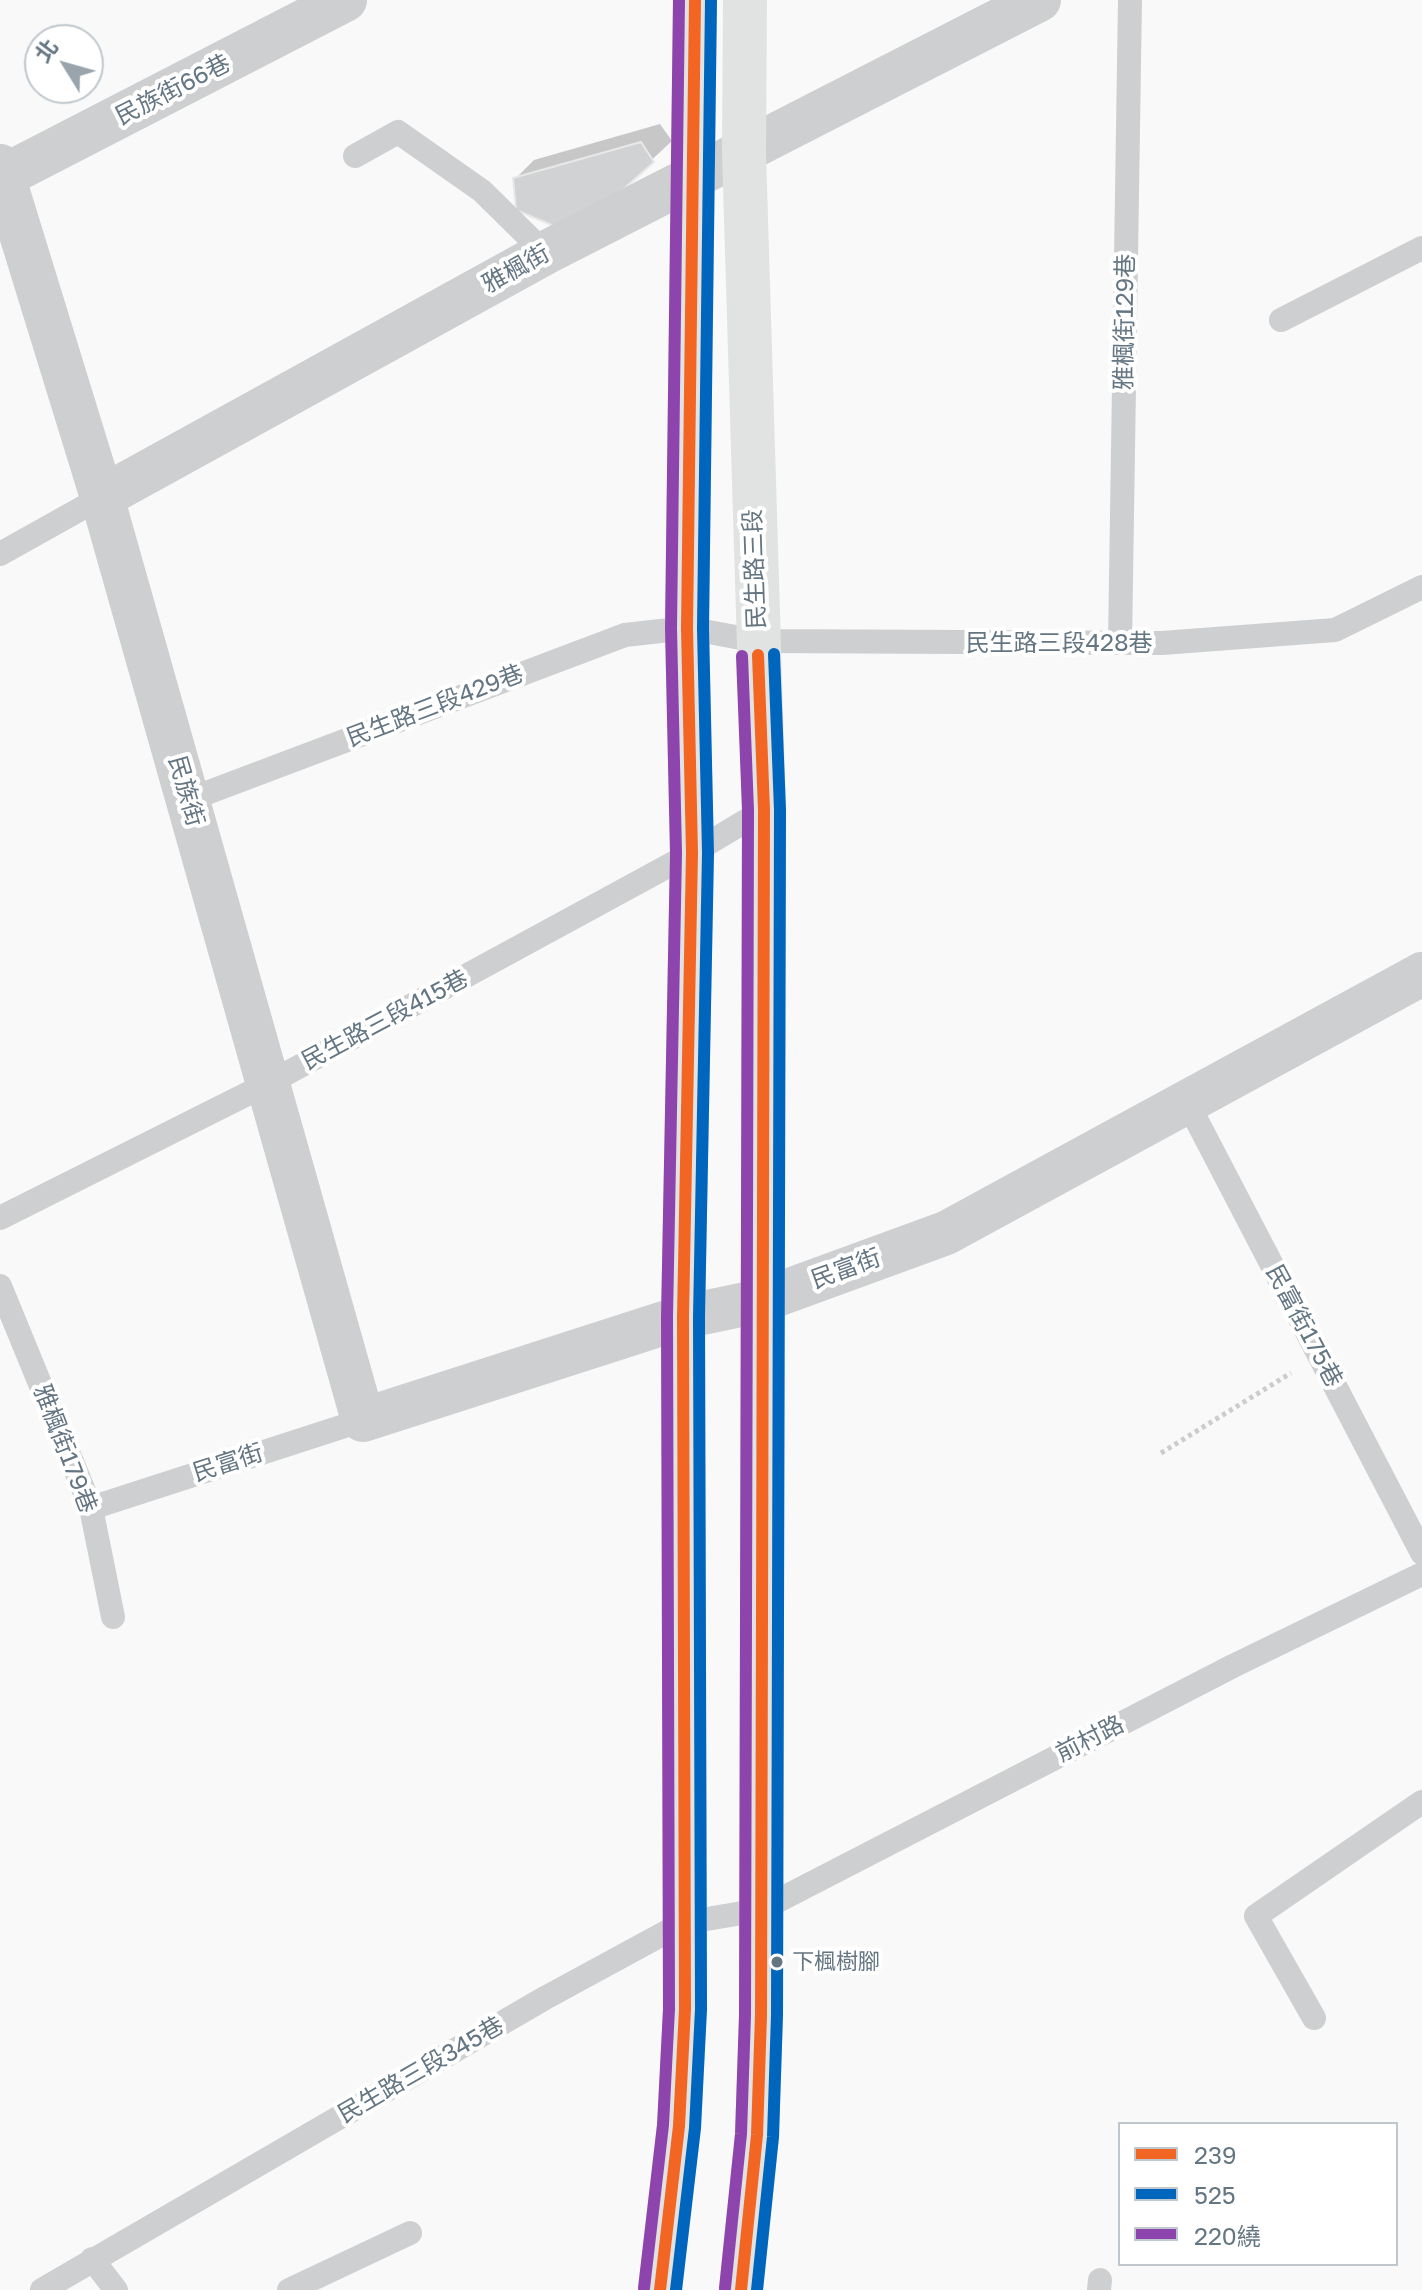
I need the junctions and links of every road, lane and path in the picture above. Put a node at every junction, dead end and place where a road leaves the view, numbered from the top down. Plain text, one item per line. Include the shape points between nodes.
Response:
1 (695, 0) edge
2 (745, 0) edge
3 (1039, 0) edge
4 (1130, 0) edge
5 (344, 2) edge
6 (744, 153) junction
7 (355, 156) dead end
8 (1, 173) edge
9 (695, 176) junction
10 (1422, 248) edge
11 (545, 253) junction
12 (1281, 320) dead end
13 (102, 497) junction
14 (0, 554) edge
15 (1422, 587) edge
16 (687, 628) junction
17 (757, 641) junction
18 (1120, 643) junction
19 (188, 800) junction
20 (764, 810) junction
21 (692, 853) junction
22 (1422, 974) edge
23 (269, 1083) junction
24 (1186, 1100) junction
25 (0, 1218) edge
26 (0, 1286) edge
27 (760, 1301) junction
28 (683, 1317) junction
29 (1319, 1356) junction
30 (363, 1420) junction
31 (1161, 1453) dead end
32 (91, 1508) junction
33 (1422, 1553) edge
34 (1422, 1574) edge
35 (113, 1617) dead end
36 (1422, 1802) edge
37 (760, 1910) junction
38 (683, 1923) junction
39 (1314, 2018) dead end
40 (410, 2233) dead end
41 (92, 2259) junction
42 (42, 2290) edge
43 (116, 2290) edge
44 (289, 2290) edge
45 (660, 2290) edge
46 (741, 2290) edge

1 - 9 main road
2 - 6 main road, 民生路三段
3 - 6 street, 雅楓街
4 - 18 lane, 雅楓街129巷
5 - 8 street, 民族街66巷
6 - 9 street, 雅楓街
6 - 17 main road, 民生路三段
7 - 11 lane via 398,132 482,191
8 - 13 street, 民族街
9 - 11 street, 雅楓街
9 - 16 main road
10 - 12 lane
11 - 13 street, 雅楓街
13 - 14 lane, 雅楓街
13 - 19 street, 民族街
15 - 18 lane, 民生路三段428巷 via 1335,630
16 - 17 lane, 民生路三段428巷
16 - 19 lane, 民生路三段429巷 via 625,635
16 - 21 main road
17 - 18 lane, 民生路三段428巷
17 - 20 main road, 民生路三段
19 - 23 street, 民族街
20 - 21 lane, 民生路三段415巷
20 - 27 main road, 民生路三段
21 - 23 lane, 民生路三段415巷
21 - 28 main road
22 - 24 street, 民富街
23 - 25 lane, 民生路三段415巷
23 - 30 street, 民族街
24 - 27 street, 民富街 via 946,1233
24 - 29 lane, 民富街175巷
26 - 32 lane, 雅楓街179巷
27 - 28 street, 民富街
27 - 37 main road, 民生路三段
28 - 30 street, 民富街
28 - 38 main road
29 - 31 path
29 - 33 lane, 民富街175巷
30 - 32 lane, 民富街
32 - 35 lane, 雅楓街179巷
34 - 37 lane, 前村路
36 - 39 lane via 1256,1916
37 - 38 lane, 民生路三段345巷
37 - 46 main road, 民生路三段 via 757,2135
38 - 41 lane, 民生路三段345巷
38 - 45 main road via 679,2126
40 - 44 lane
41 - 42 lane, 民生路三段345巷
41 - 43 lane

